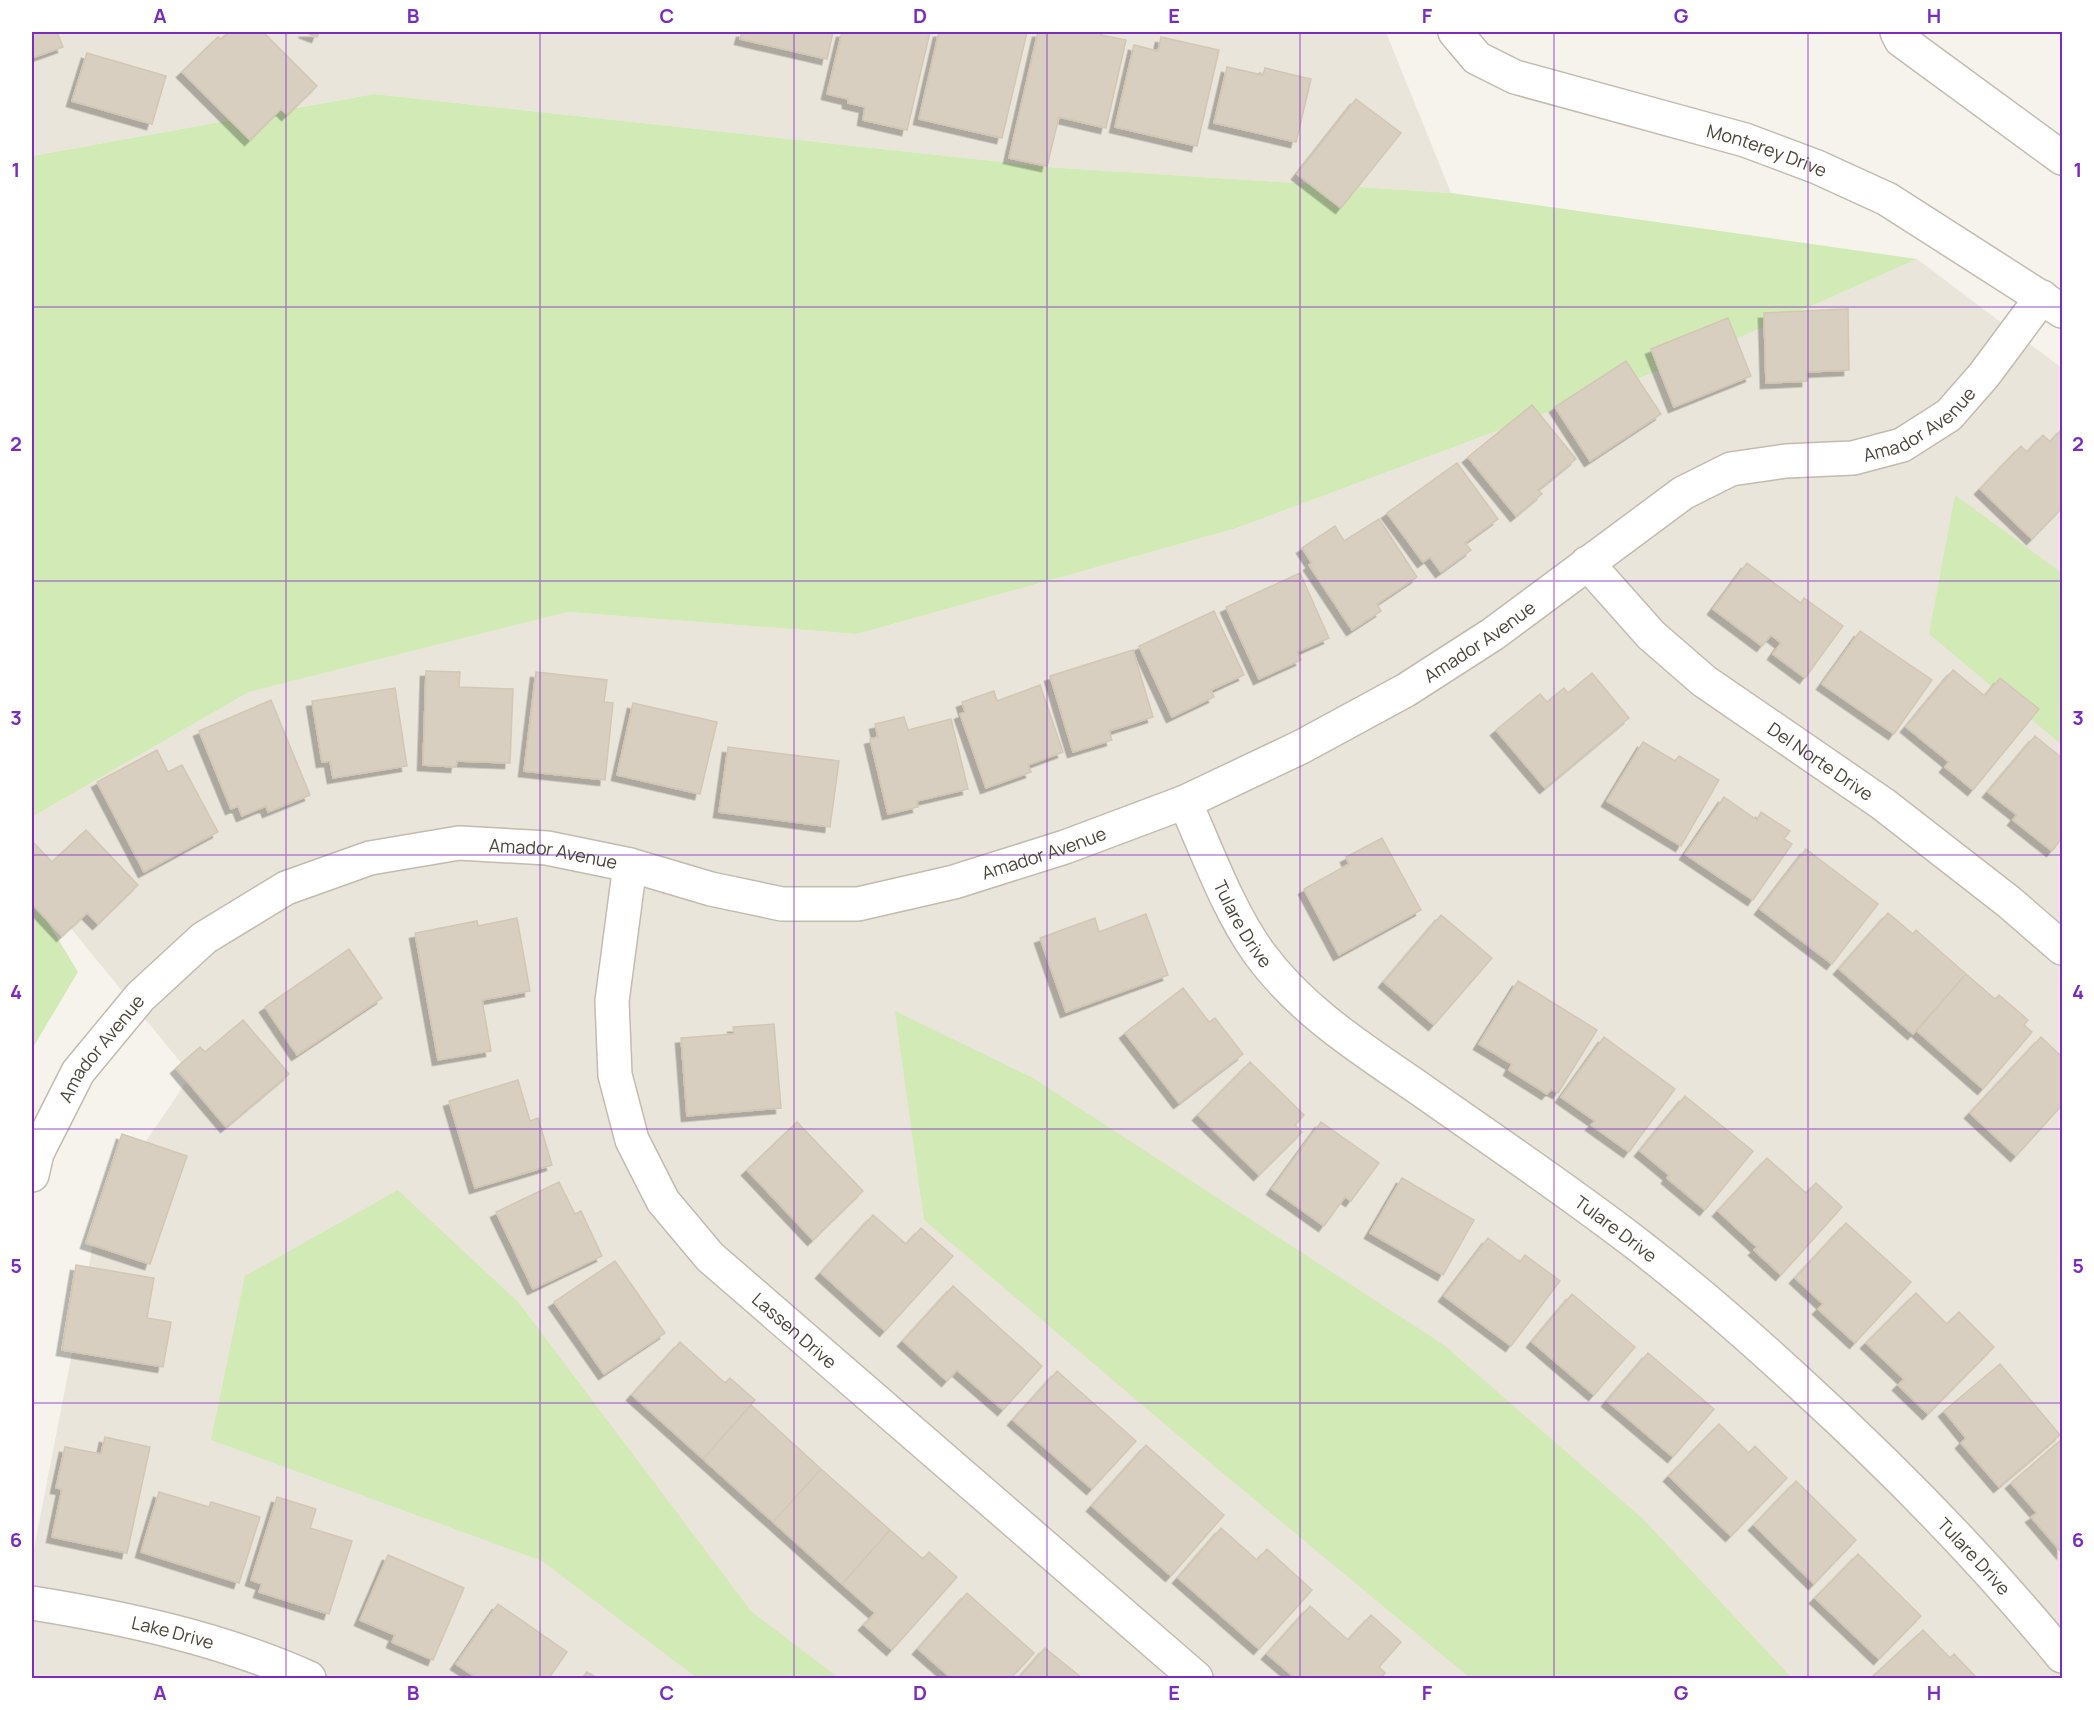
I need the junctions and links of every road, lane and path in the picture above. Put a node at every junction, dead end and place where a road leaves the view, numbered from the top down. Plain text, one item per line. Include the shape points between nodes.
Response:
1 (1455, 32) edge
2 (1897, 32) edge
3 (2062, 158) edge
4 (2052, 304) edge
5 (1587, 563) junction
6 (1185, 802) junction
7 (630, 866) junction
8 (2062, 948) edge
9 (32, 1175) edge
10 (32, 1603) edge
11 (2062, 1656) edge
12 (309, 1678) edge
13 (1196, 1678) edge

1 - 4 street, Monterey Drive via 1477,58 1515,77 1745,140 1817,167 1887,199
2 - 3 street via 1900,40
4 - 5 street, Amador Avenue via 1948,415 1902,445 1853,458 1786,461 1731,469 1683,493
5 - 6 street, Amador Avenue via 1493,634 1406,690 1301,747
5 - 8 street, Del Norte Drive via 1651,635 1704,681 1883,804
6 - 7 street, Amador Avenue via 1065,847 954,882 858,904 782,904
6 - 11 street, Tulare Drive via 1230,903 1259,952 1298,997 1341,1035 1633,1240 1736,1324 1930,1508 2017,1601
7 - 9 street, Amador Avenue via 547,848 459,843 370,858 285,888 204,939 140,997 78,1072 38,1153
7 - 13 street, Lassen Drive via 612,1001 615,1075 632,1140 663,1201 710,1257
10 - 12 street, Lake Drive via 174,1631

